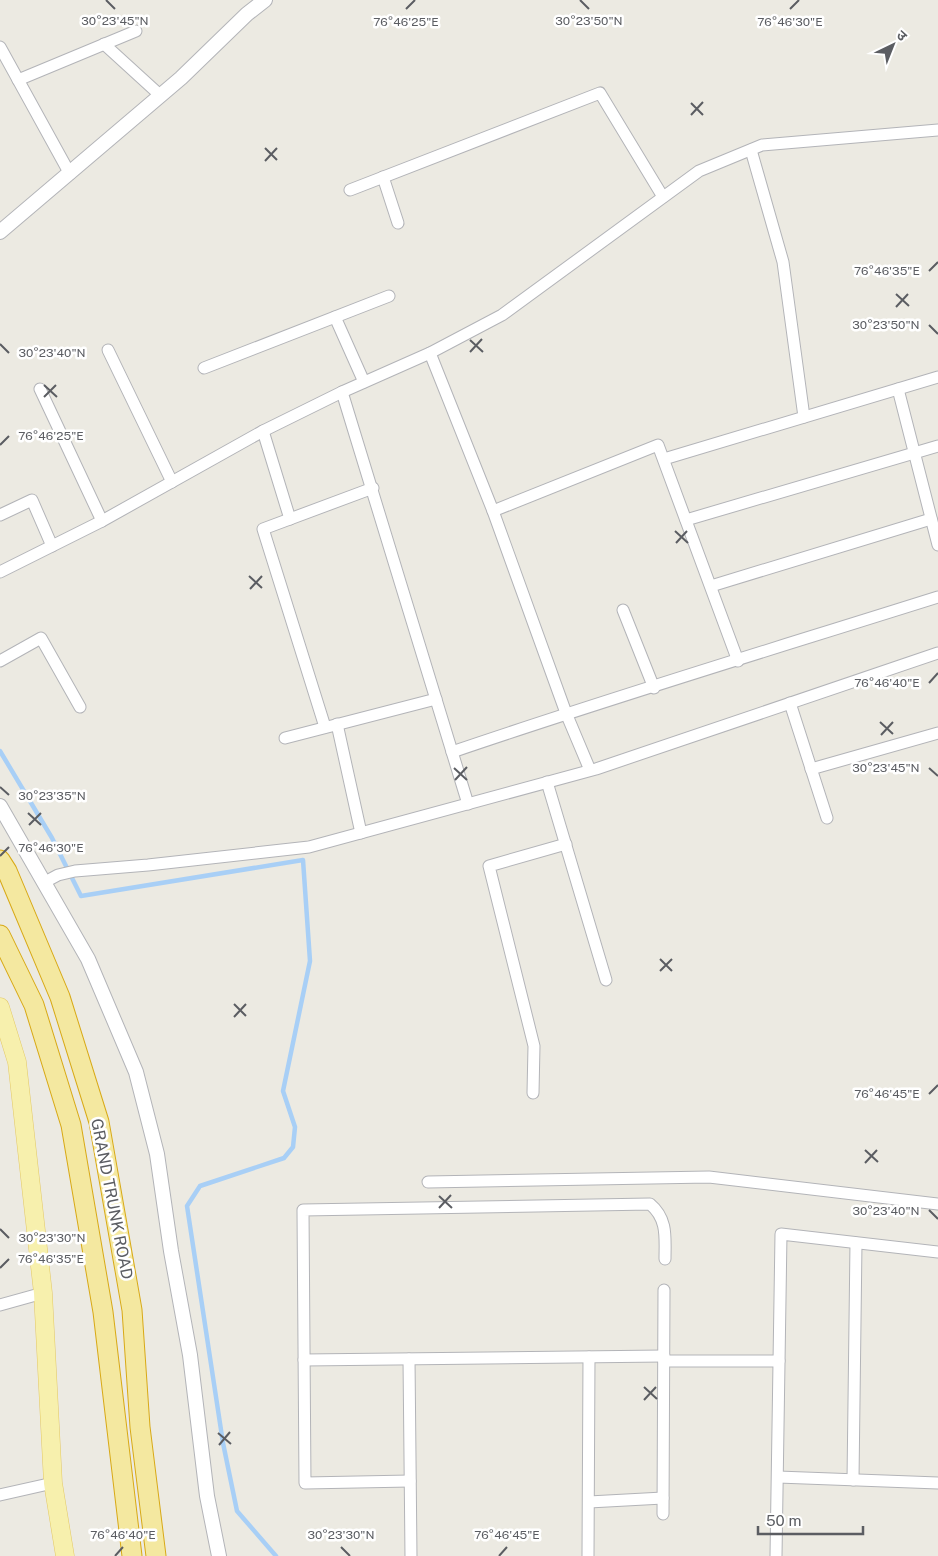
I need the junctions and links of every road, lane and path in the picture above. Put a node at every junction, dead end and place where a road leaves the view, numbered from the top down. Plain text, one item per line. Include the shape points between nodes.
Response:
1 (265, 0) edge
2 (136, 31) dead end
3 (104, 44) junction
4 (0, 47) edge
5 (18, 80) junction
6 (161, 96) junction
7 (938, 130) edge
8 (751, 150) junction
9 (70, 174) junction
10 (383, 177) junction
11 (350, 190) dead end
12 (663, 197) junction
13 (398, 223) dead end
14 (0, 232) edge
15 (389, 296) dead end
16 (335, 317) junction
17 (108, 350) dead end
18 (430, 353) junction
19 (204, 368) dead end
20 (938, 377) edge
21 (364, 382) junction
22 (40, 389) dead end
23 (898, 389) junction
24 (342, 392) junction
25 (804, 417) junction
26 (263, 431) junction
27 (938, 446) edge
28 (914, 454) junction
29 (664, 459) junction
30 (172, 482) junction
31 (373, 488) junction
32 (493, 511) junction
33 (0, 515) edge
34 (290, 520) junction
35 (686, 520) junction
36 (102, 521) junction
37 (934, 522) edge
38 (938, 545) edge
39 (52, 546) junction
40 (0, 572) edge
41 (711, 586) junction
42 (938, 597) edge
43 (623, 610) dead end
44 (938, 653) edge
45 (738, 660) junction
46 (0, 661) edge
47 (654, 688) junction
48 (436, 699) junction
49 (790, 704) junction
50 (80, 708) dead end
51 (566, 713) junction
52 (337, 724) junction
53 (325, 727) junction
54 (938, 733) edge
55 (285, 738) dead end
56 (452, 752) junction
57 (810, 769) junction
58 (590, 770) junction
59 (547, 782) junction
60 (468, 804) junction
61 (0, 806) edge
62 (827, 818) dead end
63 (361, 832) junction
64 (566, 844) junction
65 (0, 860) edge
66 (45, 882) junction
67 (0, 935) edge
68 (606, 980) dead end
69 (0, 1007) edge
70 (533, 1093) dead end
71 (428, 1182) dead end
72 (938, 1204) edge
73 (856, 1243) junction
74 (938, 1252) edge
75 (665, 1259) dead end
76 (664, 1290) dead end
77 (43, 1293) junction
78 (0, 1305) edge
79 (589, 1357) junction
80 (664, 1358) junction
81 (409, 1359) junction
82 (304, 1360) junction
83 (779, 1361) junction
84 (778, 1477) junction
85 (853, 1480) junction
86 (410, 1481) junction
87 (53, 1483) junction
88 (938, 1483) edge
89 (0, 1495) edge
90 (663, 1498) junction
91 (588, 1502) junction
92 (663, 1514) dead end
93 (65, 1556) edge
94 (132, 1556) edge
95 (156, 1556) edge
96 (219, 1556) edge
97 (411, 1556) edge
98 (588, 1556) edge
99 (776, 1556) edge

1 - 6 street
2 - 3 street
3 - 5 street
3 - 6 street
4 - 5 street
5 - 9 street
6 - 9 street
7 - 8 street via 762,145
8 - 12 street via 699,171
8 - 25 street via 783,262
9 - 14 street
10 - 11 street
10 - 12 street via 600,93
10 - 13 street
12 - 18 street via 502,315
15 - 16 street
16 - 19 street
16 - 21 street
17 - 30 street
18 - 21 street
18 - 32 street
20 - 23 street
21 - 24 street
22 - 36 street
23 - 25 street
23 - 28 street
24 - 26 street
24 - 31 street
25 - 29 street
26 - 30 street
26 - 34 street
27 - 28 street
28 - 35 street
28 - 37 street
29 - 32 street via 658,445
29 - 35 street
30 - 36 street
31 - 34 street
31 - 48 street
32 - 51 street
33 - 39 street via 32,500
34 - 53 street via 263,529
35 - 41 street
36 - 39 street
37 - 38 street
37 - 41 street
39 - 40 street
41 - 45 street
42 - 45 street
43 - 47 street
44 - 49 street
45 - 47 street
46 - 50 street via 41,638
47 - 51 street
48 - 52 street
48 - 56 street
49 - 57 street
49 - 58 street
51 - 56 street
51 - 58 street
52 - 53 street
52 - 63 street
53 - 55 street
54 - 57 street
56 - 60 street
57 - 62 street
58 - 59 street
59 - 60 street
59 - 64 street
60 - 63 street
61 - 66 street
63 - 66 street via 309,847 76,870
64 - 68 street
64 - 70 street via 489,866 534,1046
65 - 95 highway, GRAND TRUNK ROAD via 60,997 99,1122 132,1310 140,1427
66 - 96 street via 88,959 141,1090 157,1154 170,1251 190,1356 207,1496
67 - 94 highway, GRAND TRUNK ROAD via 34,1005 71,1125 103,1312
69 - 77 main road via 17,1062
71 - 72 street via 710,1176
73 - 74 street
73 - 83 street via 780,1234
73 - 85 street
75 - 82 street via 665,1225 650,1204 303,1210
76 - 80 street
77 - 78 street
77 - 87 main road
79 - 80 street
79 - 81 street
79 - 91 street
80 - 83 street
80 - 90 street
81 - 82 street
81 - 86 street
82 - 86 street via 305,1483
83 - 84 street
84 - 85 street
84 - 99 street
85 - 88 street
86 - 97 street
87 - 89 street
87 - 93 main road
90 - 91 street
90 - 92 street
91 - 98 street

